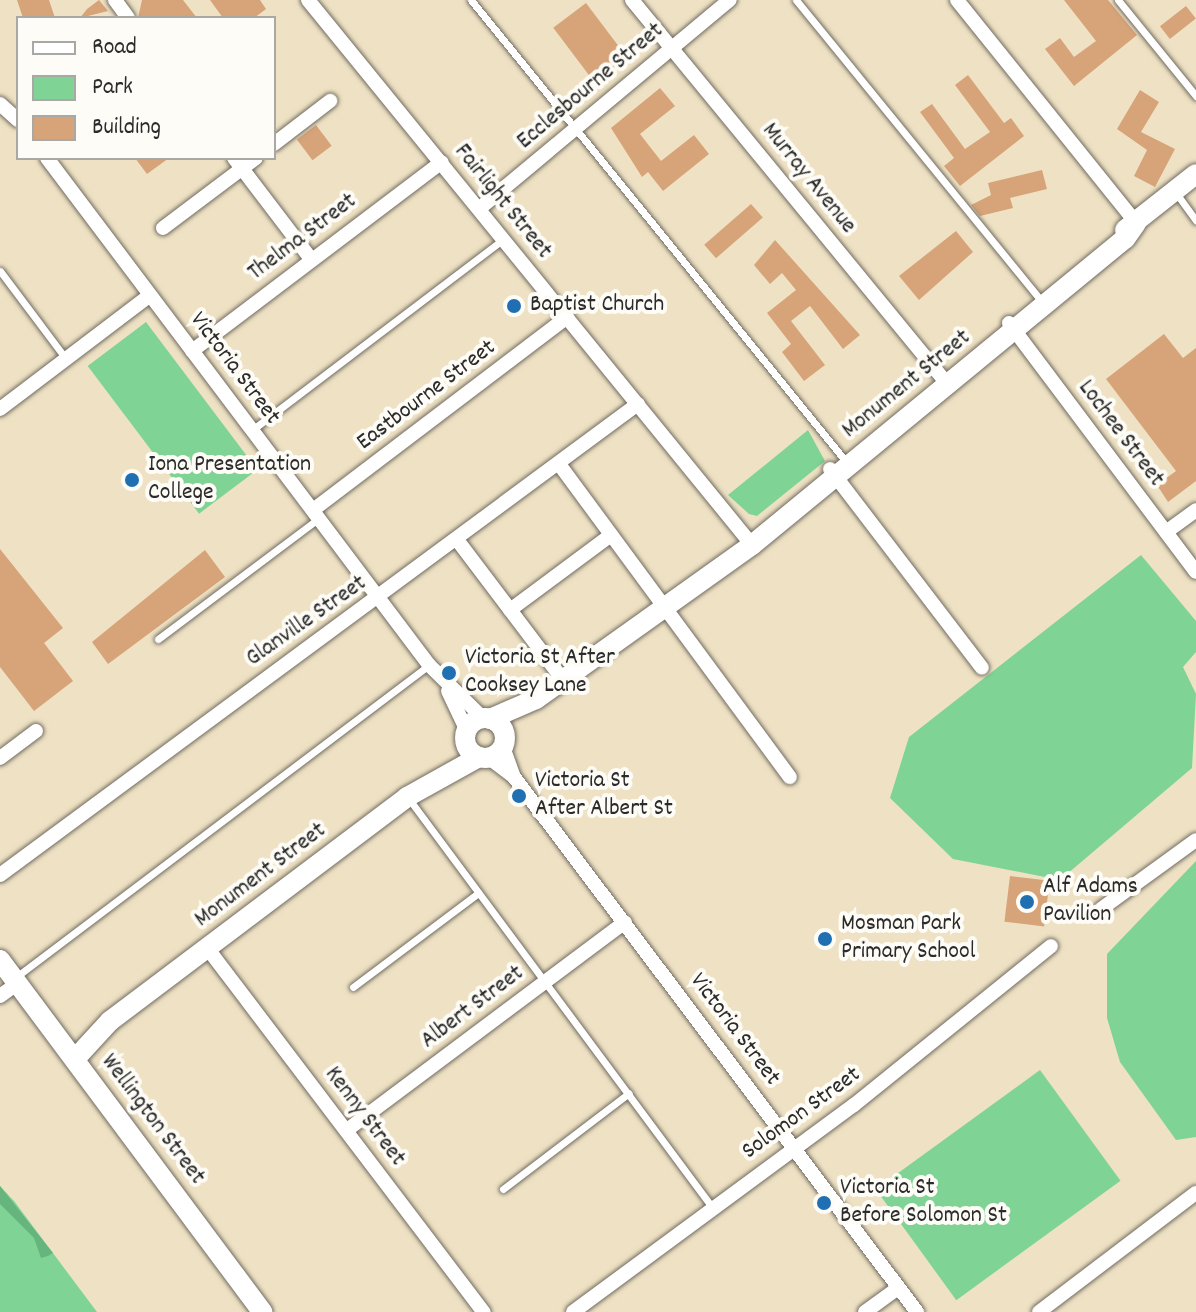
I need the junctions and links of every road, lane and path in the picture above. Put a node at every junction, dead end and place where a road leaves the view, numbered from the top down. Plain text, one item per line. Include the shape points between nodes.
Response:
1 (308, 0) edge
2 (471, 0) edge
3 (632, 0) edge
4 (730, 0) edge
5 (796, 0) edge
6 (957, 0) edge
7 (1118, 0) edge
8 (673, 48) junction
9 (1196, 96) edge
10 (330, 101) dead end
11 (0, 104) edge
12 (16, 118) edge
13 (576, 129) junction
14 (276, 142) edge
15 (49, 160) edge
16 (442, 162) junction
17 (238, 163) edge
18 (1196, 174) edge
19 (1174, 192) junction
20 (480, 208) junction
21 (1196, 221) edge
22 (1136, 223) junction
23 (163, 228) dead end
24 (504, 239) junction
25 (311, 259) junction
26 (0, 271) edge
27 (150, 295) junction
28 (1042, 302) junction
29 (567, 317) junction
30 (1012, 327) junction
31 (192, 351) junction
32 (67, 360) junction
33 (946, 382) junction
34 (638, 404) junction
35 (0, 409) edge
36 (252, 430) junction
37 (559, 464) junction
38 (839, 467) junction
39 (1196, 510) edge
40 (316, 514) junction
41 (1166, 532) junction
42 (611, 535) junction
43 (748, 540) junction
44 (458, 541) junction
45 (1196, 572) edge
46 (378, 598) junction
47 (662, 605) junction
48 (510, 610) junction
49 (158, 639) dead end
50 (429, 665) junction
51 (982, 668) dead end
52 (563, 680) junction
53 (536, 699) junction
54 (476, 727) junction
55 (36, 731) dead end
56 (494, 750) junction
57 (0, 758) edge
58 (443, 771) junction
59 (790, 777) dead end
60 (407, 797) junction
61 (1196, 840) edge
62 (0, 875) edge
63 (478, 893) junction
64 (1101, 909) dead end
65 (625, 922) junction
66 (1051, 946) dead end
67 (208, 949) junction
68 (8, 974) edge
69 (545, 981) junction
70 (353, 987) dead end
71 (0, 996) edge
72 (110, 1021) junction
73 (60, 1040) junction
74 (75, 1059) junction
75 (629, 1093) junction
76 (347, 1130) junction
77 (793, 1146) junction
78 (503, 1189) dead end
79 (1196, 1193) edge
80 (712, 1207) junction
81 (898, 1288) junction
82 (262, 1312) edge
83 (484, 1312) edge
84 (573, 1312) edge
85 (865, 1312) edge
86 (917, 1312) edge
87 (1039, 1312) edge

1 - 16 street, Fairlight Street
2 - 13 lane
3 - 8 street, Murray Avenue
4 - 8 street, Ecclesbourne Street
5 - 28 lane
6 - 22 street
7 - 9 lane
8 - 13 street, Ecclesbourne Street
8 - 33 street, Murray Avenue
10 - 14 street
11 - 12 street
13 - 20 street, Ecclesbourne Street
13 - 38 lane
15 - 27 street, Victoria Street
16 - 20 street, Fairlight Street
16 - 25 street, Thelma Street
17 - 23 street
17 - 25 street
18 - 19 street, Monument Street
19 - 21 lane
19 - 22 street, Monument Street
20 - 24 street, Fairlight Street
22 - 28 street, Monument Street
24 - 29 street, Fairlight Street
24 - 36 lane
25 - 31 street, Thelma Street
26 - 32 lane
27 - 31 street, Victoria Street
27 - 32 street
28 - 30 street, Monument Street
29 - 34 street, Fairlight Street
29 - 40 street, Eastbourne Street
30 - 33 street, Monument Street
30 - 41 street, Lochee Street
31 - 36 street, Victoria Street
32 - 35 street
33 - 38 street, Monument Street
34 - 37 street, Glanville Street
34 - 43 street, Fairlight Street
36 - 40 street, Victoria Street
37 - 42 street
37 - 44 street, Glanville Street
38 - 43 street, Monument Street
38 - 51 street
39 - 41 street
40 - 46 street, Victoria Street
40 - 49 lane
41 - 45 street, Lochee Street
42 - 47 street
42 - 48 street
43 - 47 street, Monument Street
44 - 46 street, Glanville Street
44 - 48 street
46 - 50 street, Victoria Street
46 - 62 street, Glanville Street
47 - 52 street, Monument Street
47 - 59 street
48 - 52 street
50 - 54 street, Victoria Street
50 - 68 lane
52 - 53 street, Monument Street
53 - 54 street, Monument Street
53 - 56 street, Monument Street
54 - 56 street
54 - 56 street
54 - 58 street, Monument Street
55 - 57 street
56 - 58 street, Monument Street
56 - 65 street, Victoria Street
58 - 60 street, Monument Street
60 - 63 lane
60 - 67 street, Monument Street
61 - 64 street
63 - 69 lane
63 - 70 lane
65 - 69 street, Albert Street
65 - 77 street, Victoria Street
66 - 77 street, Solomon Street
67 - 72 street, Monument Street
67 - 76 street, Kenny Street
68 - 71 street
68 - 73 street, Wellington Street
69 - 75 lane
69 - 76 street, Albert Street
72 - 73 street, Monument Street
72 - 74 street, Monument Street
73 - 74 street, Wellington Street
74 - 82 street, Wellington Street
75 - 78 lane
75 - 80 lane
76 - 83 street, Kenny Street
77 - 80 street, Solomon Street
77 - 81 street, Victoria Street
79 - 87 street
80 - 84 street, Solomon Street
81 - 85 street
81 - 86 street, Victoria Street

